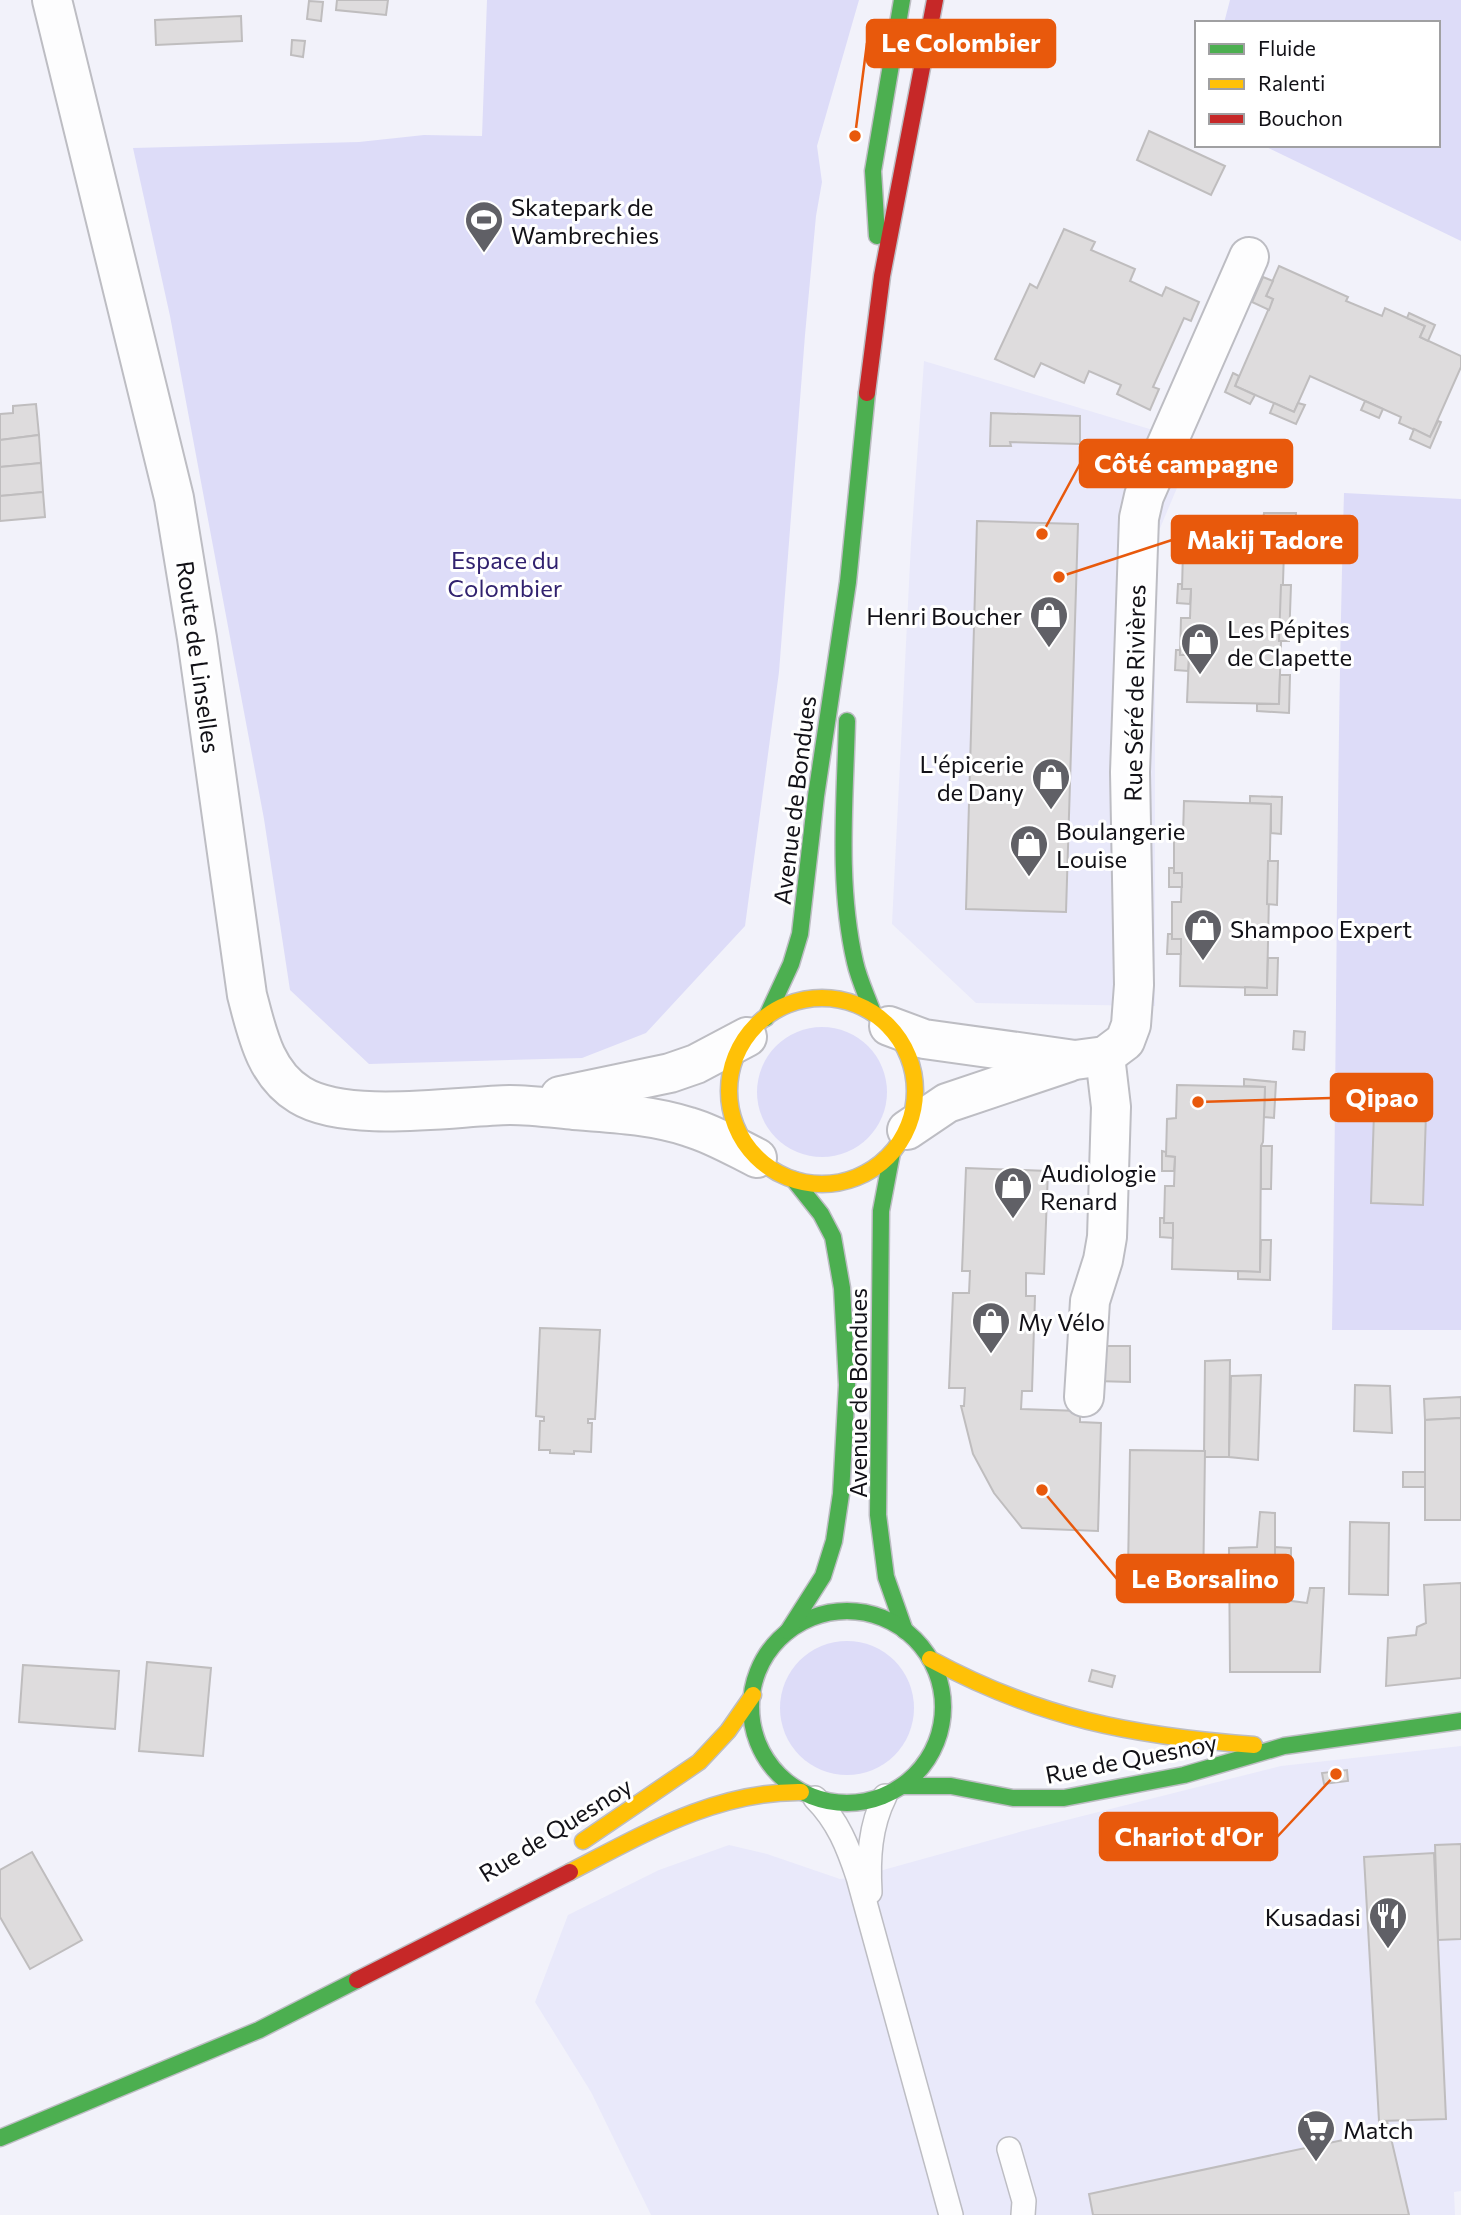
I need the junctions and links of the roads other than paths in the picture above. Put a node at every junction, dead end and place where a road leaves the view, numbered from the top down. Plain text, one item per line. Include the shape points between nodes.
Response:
1 (52, 0) edge
2 (902, 0) edge
3 (935, 0) edge
4 (1249, 257) dead end
5 (882, 276) junction
6 (848, 582) junction
7 (881, 1020) junction
8 (756, 1027) junction
9 (1090, 1058) junction
10 (513, 1105) junction
11 (899, 1141) junction
12 (757, 1158) junction
13 (794, 1180) junction
14 (1084, 1397) dead end
15 (905, 1631) junction
16 (786, 1634) junction
17 (930, 1659) junction
18 (753, 1695) junction
19 (1461, 1721) edge
20 (1284, 1746) junction
21 (893, 1791) junction
22 (808, 1795) junction
23 (570, 1849) dead end
24 (523, 1878) dead end
25 (872, 1923) junction
26 (360, 1977) junction
27 (0, 2138) edge
28 (1009, 2149) dead end
29 (951, 2215) edge
30 (1023, 2215) edge

1 - 10 street, Route de Linselles via 174,498 257,1037 281,1079 322,1105 373,1111
2 - 5 main road, Avenue de Bondues via 873,171
3 - 5 main road, Avenue de Bondues
4 - 9 street, Rue Séré de Rivières via 1144,496 1139,518 1130,772 1131,1025 1125,1041
5 - 6 main road, Avenue de Bondues
6 - 7 main road, Avenue de Bondues via 847,907 855,963
6 - 8 main road, Avenue de Bondues via 800,934 791,964
7 - 8 main road via 844,1000 819,998 793,1002
7 - 9 street via 924,1040
7 - 11 main road via 904,1046 914,1075 915,1100
8 - 10 street, Route de Linselles via 696,1064 670,1073
8 - 12 main road via 732,1066 729,1093 738,1131
9 - 11 street, Rue Séré de Rivières via 947,1104
9 - 14 street via 1111,1107 1107,1237 1089,1308
10 - 12 street, Route de Linselles via 655,1118 704,1132
11 - 13 main road via 870,1171 851,1180 822,1185
11 - 15 main road, Avenue de Bondues via 881,1219 878,1515 886,1577
12 - 13 main road
13 - 16 main road, Avenue de Bondues via 833,1237 842,1288 847,1385 841,1494 830,1556 812,1596
15 - 16 main road via 877,1616 845,1612 814,1618
15 - 17 main road
16 - 18 main road via 764,1661
17 - 20 main road, Rue de Quesnoy via 1006,1697 1065,1718 1190,1741
17 - 21 main road via 943,1696 939,1736 925,1763
18 - 22 main road via 752,1719 762,1751 776,1771
18 - 23 main road, Rue de Quesnoy via 699,1762
19 - 20 main road, Rue de Quesnoy
20 - 21 main road, Rue de Quesnoy via 1184,1775 1064,1798 1013,1798 951,1786
21 - 22 main road via 850,1803
21 - 25 lane via 878,1809 871,1836
22 - 25 lane via 827,1810 842,1834
22 - 26 main road, Rue de Quesnoy via 747,1794 682,1816
24 - 26 main road, Rue de Quesnoy
25 - 29 lane
26 - 27 main road, Rue de Quesnoy via 259,2030
28 - 30 lane via 1024,2201

